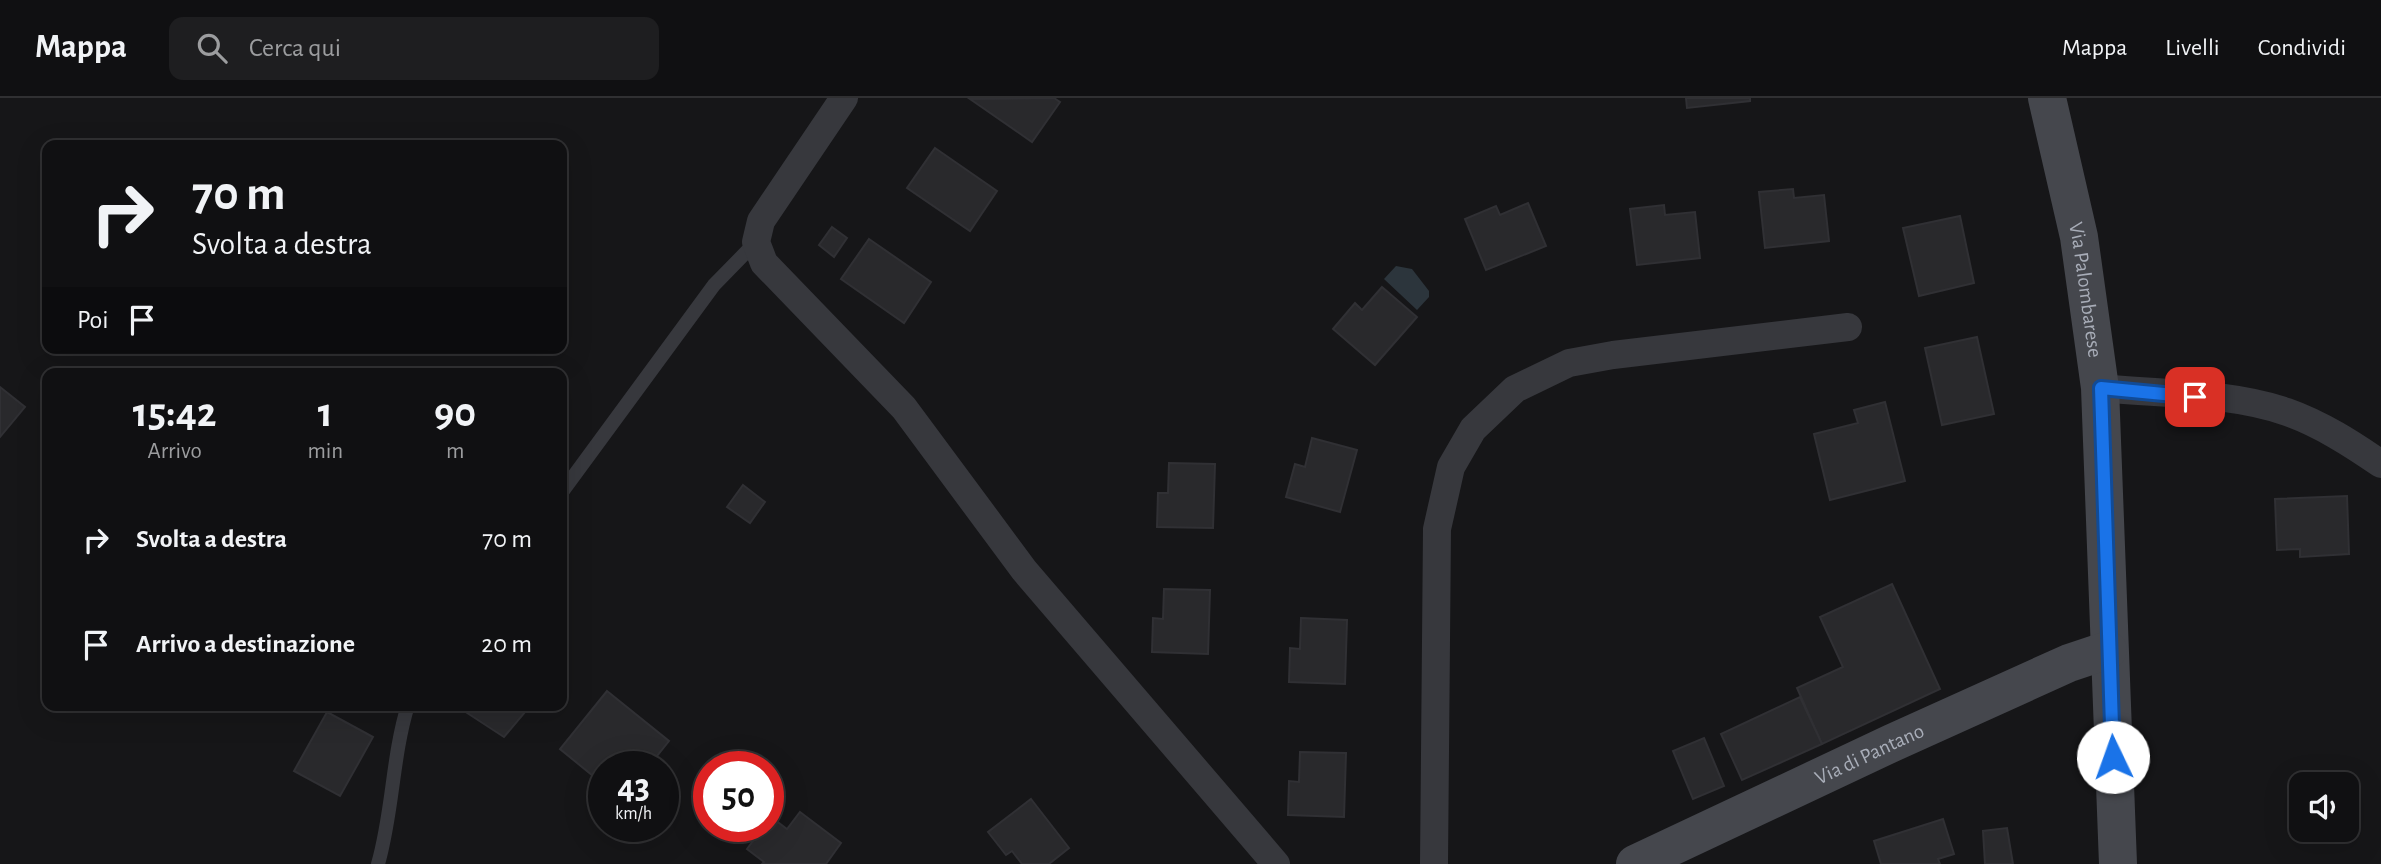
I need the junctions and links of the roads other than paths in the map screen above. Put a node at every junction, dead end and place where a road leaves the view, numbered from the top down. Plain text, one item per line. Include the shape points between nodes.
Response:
1 (844, 98) edge
2 (2047, 98) edge
3 (756, 242) junction
4 (1848, 327) dead end
5 (2101, 388) junction
6 (2381, 464) edge
7 (567, 485) edge
8 (2108, 650) junction
9 (407, 711) edge
10 (379, 864) edge
11 (1276, 864) edge
12 (1434, 864) edge
13 (1635, 864) edge
14 (2118, 864) edge

1 - 3 street via 767,210
2 - 5 main road, Via Palombarese via 2079,237
3 - 7 lane via 715,285
3 - 11 street via 771,271 904,408 1015,559
4 - 12 street via 1569,363 1515,389 1473,429 1451,467 1437,529
5 - 6 street via 2273,408 2328,431
5 - 8 main road, Via Palombarese
8 - 13 main road, Via di Pantano via 1905,737
8 - 14 main road, Via Palombarese
9 - 10 lane

